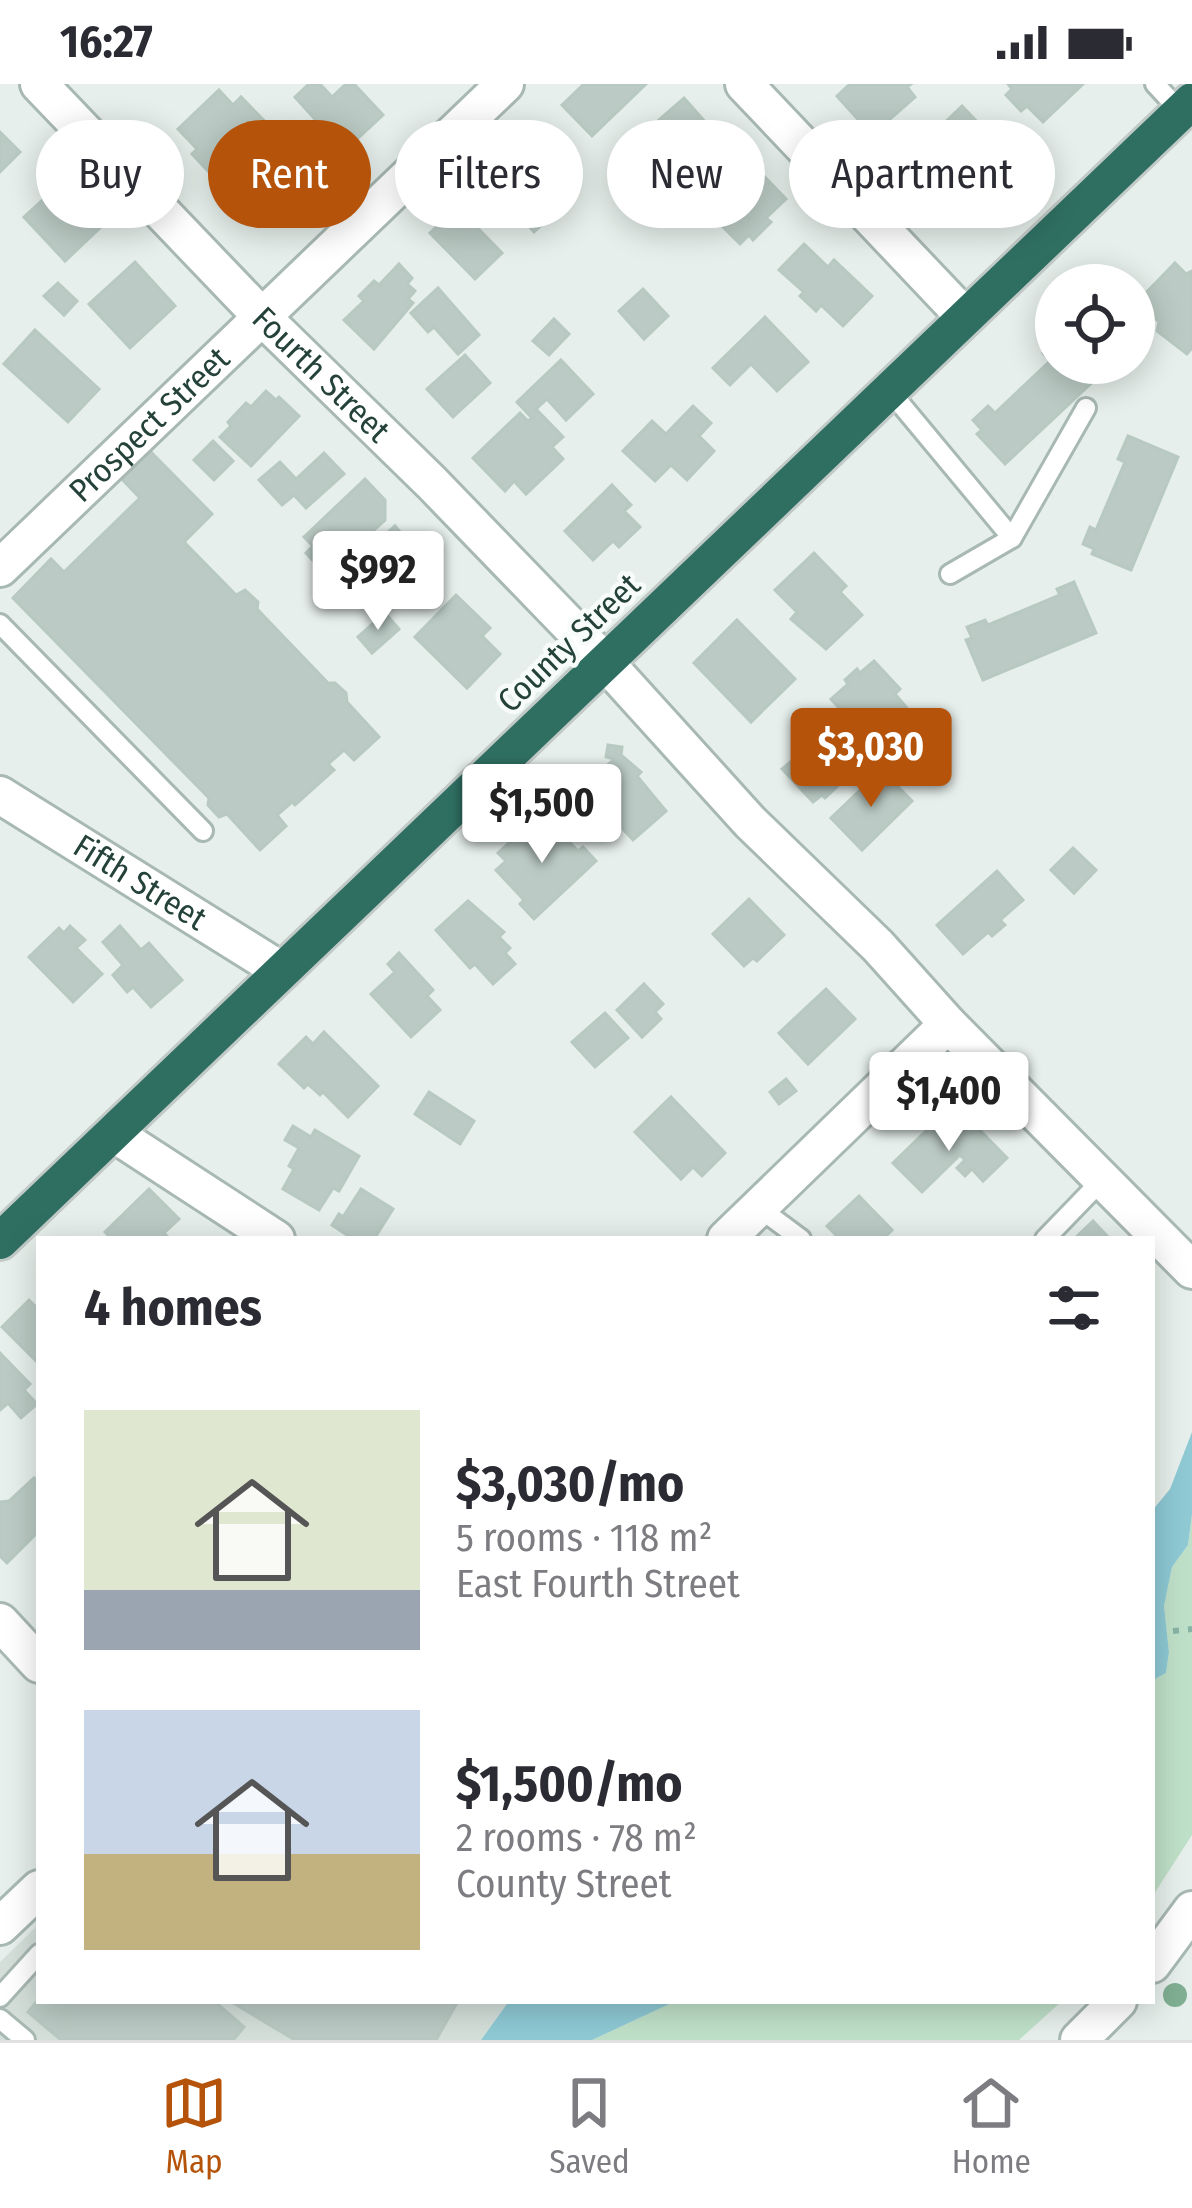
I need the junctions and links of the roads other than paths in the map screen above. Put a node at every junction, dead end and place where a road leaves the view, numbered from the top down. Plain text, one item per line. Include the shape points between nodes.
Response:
1 (39, 84) edge
2 (505, 84) edge
3 (744, 84) edge
4 (1155, 84) edge
5 (1186, 106) edge
6 (262, 317) junction
7 (965, 317) junction
8 (890, 390) junction
9 (1086, 408) dead end
10 (1012, 538) junction
11 (0, 568) edge
12 (950, 574) dead end
13 (0, 623) edge
14 (604, 662) junction
15 (0, 795) edge
16 (202, 831) dead end
17 (282, 971) junction
18 (948, 1024) junction
19 (113, 1133) junction
20 (1102, 1180) junction
21 (758, 1208) junction
22 (271, 1236) edge
23 (729, 1236) edge
24 (797, 1236) edge
25 (1048, 1236) edge
26 (0, 1241) edge
27 (1192, 1270) edge
28 (0, 1622) edge
29 (36, 1661) edge
30 (36, 1892) edge
31 (1192, 1910) edge
32 (0, 1926) edge
33 (36, 1957) edge
34 (1155, 1960) edge
35 (0, 1997) edge
36 (1115, 2004) edge
37 (0, 2019) edge
38 (25, 2040) edge
39 (1079, 2040) edge

1 - 6 street, Fourth Street
2 - 6 street, Prospect Street
3 - 7 street
4 - 5 lane
5 - 7 highway, County Street
6 - 11 street, Prospect Street
6 - 14 street, Fourth Street
7 - 8 highway, County Street
8 - 10 lane
8 - 14 highway, County Street
9 - 10 lane
10 - 12 lane
13 - 16 lane
14 - 17 highway, County Street
14 - 18 street, Fourth Street
15 - 17 street, Fifth Street
17 - 19 highway, County Street
18 - 20 street, Fourth Street
18 - 21 street
19 - 22 street
19 - 26 highway, County Street
20 - 25 lane
20 - 27 street, Fourth Street
21 - 23 street
21 - 24 lane
28 - 29 street
30 - 32 street
31 - 34 street
33 - 35 lane
36 - 39 street
37 - 38 lane

